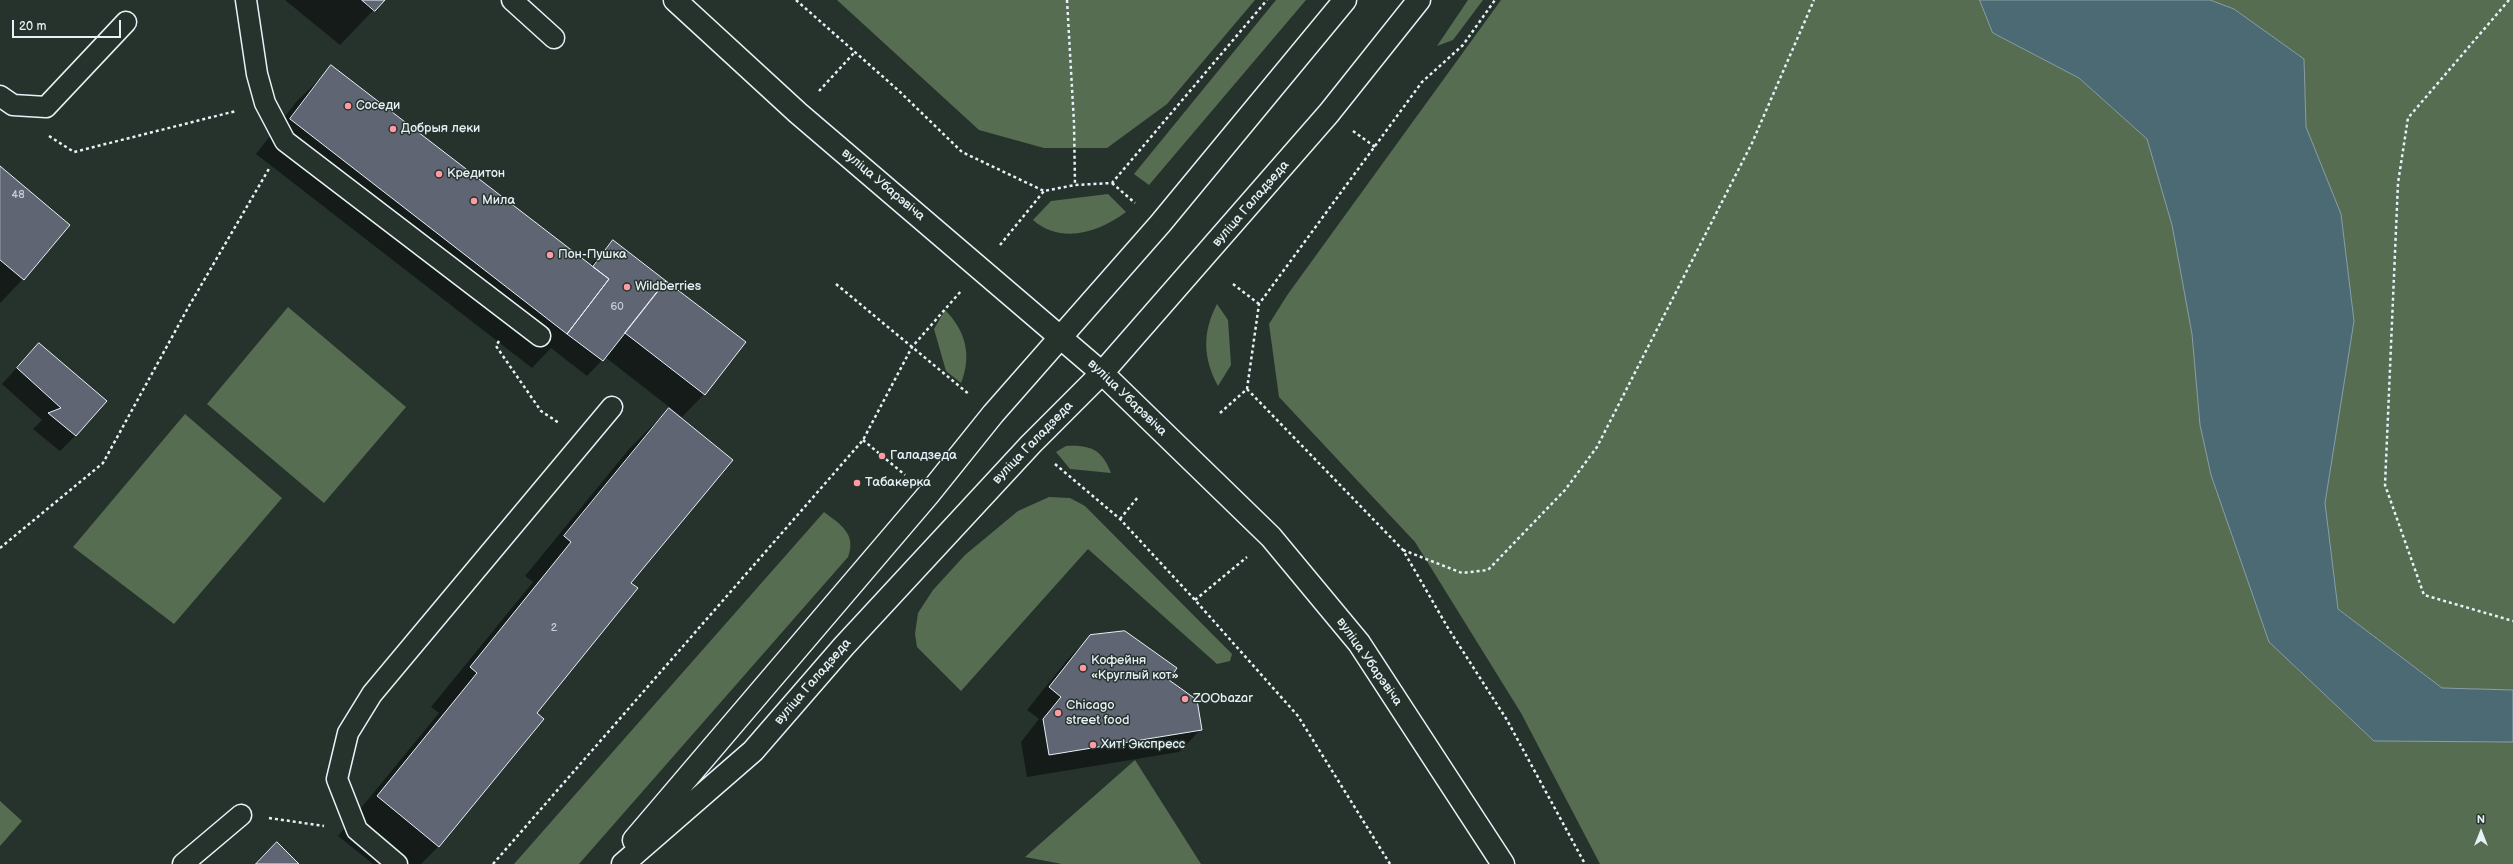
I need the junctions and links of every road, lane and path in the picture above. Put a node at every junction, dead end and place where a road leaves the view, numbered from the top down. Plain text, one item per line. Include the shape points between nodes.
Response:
1 (246, 0) edge
2 (512, 0) edge
3 (675, 0) edge
4 (796, 0) edge
5 (1067, 0) edge
6 (1267, 0) edge
7 (1345, 0) edge
8 (1419, 0) edge
9 (1494, 0) edge
10 (1814, 0) edge
11 (2508, 0) edge
12 (126, 22) dead end
13 (554, 38) dead end
14 (854, 53) junction
15 (0, 96) edge
16 (265, 103) junction
17 (46, 107) junction
18 (798, 113) junction
19 (285, 141) junction
20 (1112, 183) junction
21 (1075, 185) junction
22 (1044, 191) junction
23 (1135, 203) dead end
24 (981, 268) junction
25 (836, 284) dead end
26 (1233, 284) dead end
27 (1259, 304) junction
28 (540, 336) dead end
29 (1062, 338) junction
30 (496, 346) dead end
31 (912, 347) junction
32 (1102, 372) junction
33 (1247, 389) junction
34 (612, 407) dead end
35 (541, 412) dead end
36 (1220, 413) dead end
37 (993, 414) junction
38 (863, 440) junction
39 (1031, 444) junction
40 (882, 456) dead end
41 (1138, 497) dead end
42 (1120, 519) junction
43 (1271, 537) junction
44 (0, 548) edge
45 (1403, 550) junction
46 (1196, 600) junction
47 (2513, 621) edge
48 (242, 815) joint
49 (357, 830) junction
50 (183, 864) edge
51 (397, 864) edge
52 (493, 864) edge
53 (613, 864) edge
54 (623, 864) edge
55 (1390, 864) edge
56 (1503, 864) edge
57 (1585, 864) edge

1 - 16 lane via 257,74
2 - 13 lane
3 - 18 main road, вуліца Убарэвіча
4 - 14 path
5 - 21 path
6 - 20 path
7 - 29 main road
8 - 32 main road, вуліца Галадзеда via 1329,113
9 - 27 path via 1463,45 1422,82
10 - 45 path via 1752,143 1597,447 1565,490 1488,570 1462,573
11 - 47 path via 2408,118 2398,183 2385,485 2424,595
12 - 17 lane
14 - 18 path
14 - 22 path via 898,90 962,152
15 - 17 lane via 13,106
16 - 17 path via 74,152 47,135
16 - 19 lane
18 - 24 main road, вуліца Убарэвіча
19 - 28 lane
19 - 44 path via 189,306 103,463
20 - 21 path
20 - 23 path
21 - 22 path
22 - 24 path
24 - 29 main road, вуліца Убарэвіча
24 - 31 path
25 - 31 path
26 - 27 path
27 - 33 path
29 - 32 main road, вуліца Убарэвіча
29 - 37 main road
30 - 35 path
31 - 37 path
31 - 38 path
32 - 39 main road, вуліца Галадзеда
32 - 43 main road, вуліца Убарэвіча
33 - 36 path
33 - 45 path
34 - 49 lane via 372,694 348,733 337,780
37 - 53 main road via 923,501
38 - 40 path
38 - 52 path
39 - 42 path
39 - 54 main road, вуліца Галадзеда via 844,646 753,752
41 - 42 path
42 - 46 path
43 - 46 path
43 - 56 main road, вуліца Убарэвіча via 1359,643
45 - 57 path via 1448,628 1507,720
46 - 55 path via 1298,716
48 - 49 path
48 - 50 lane
49 - 51 lane

